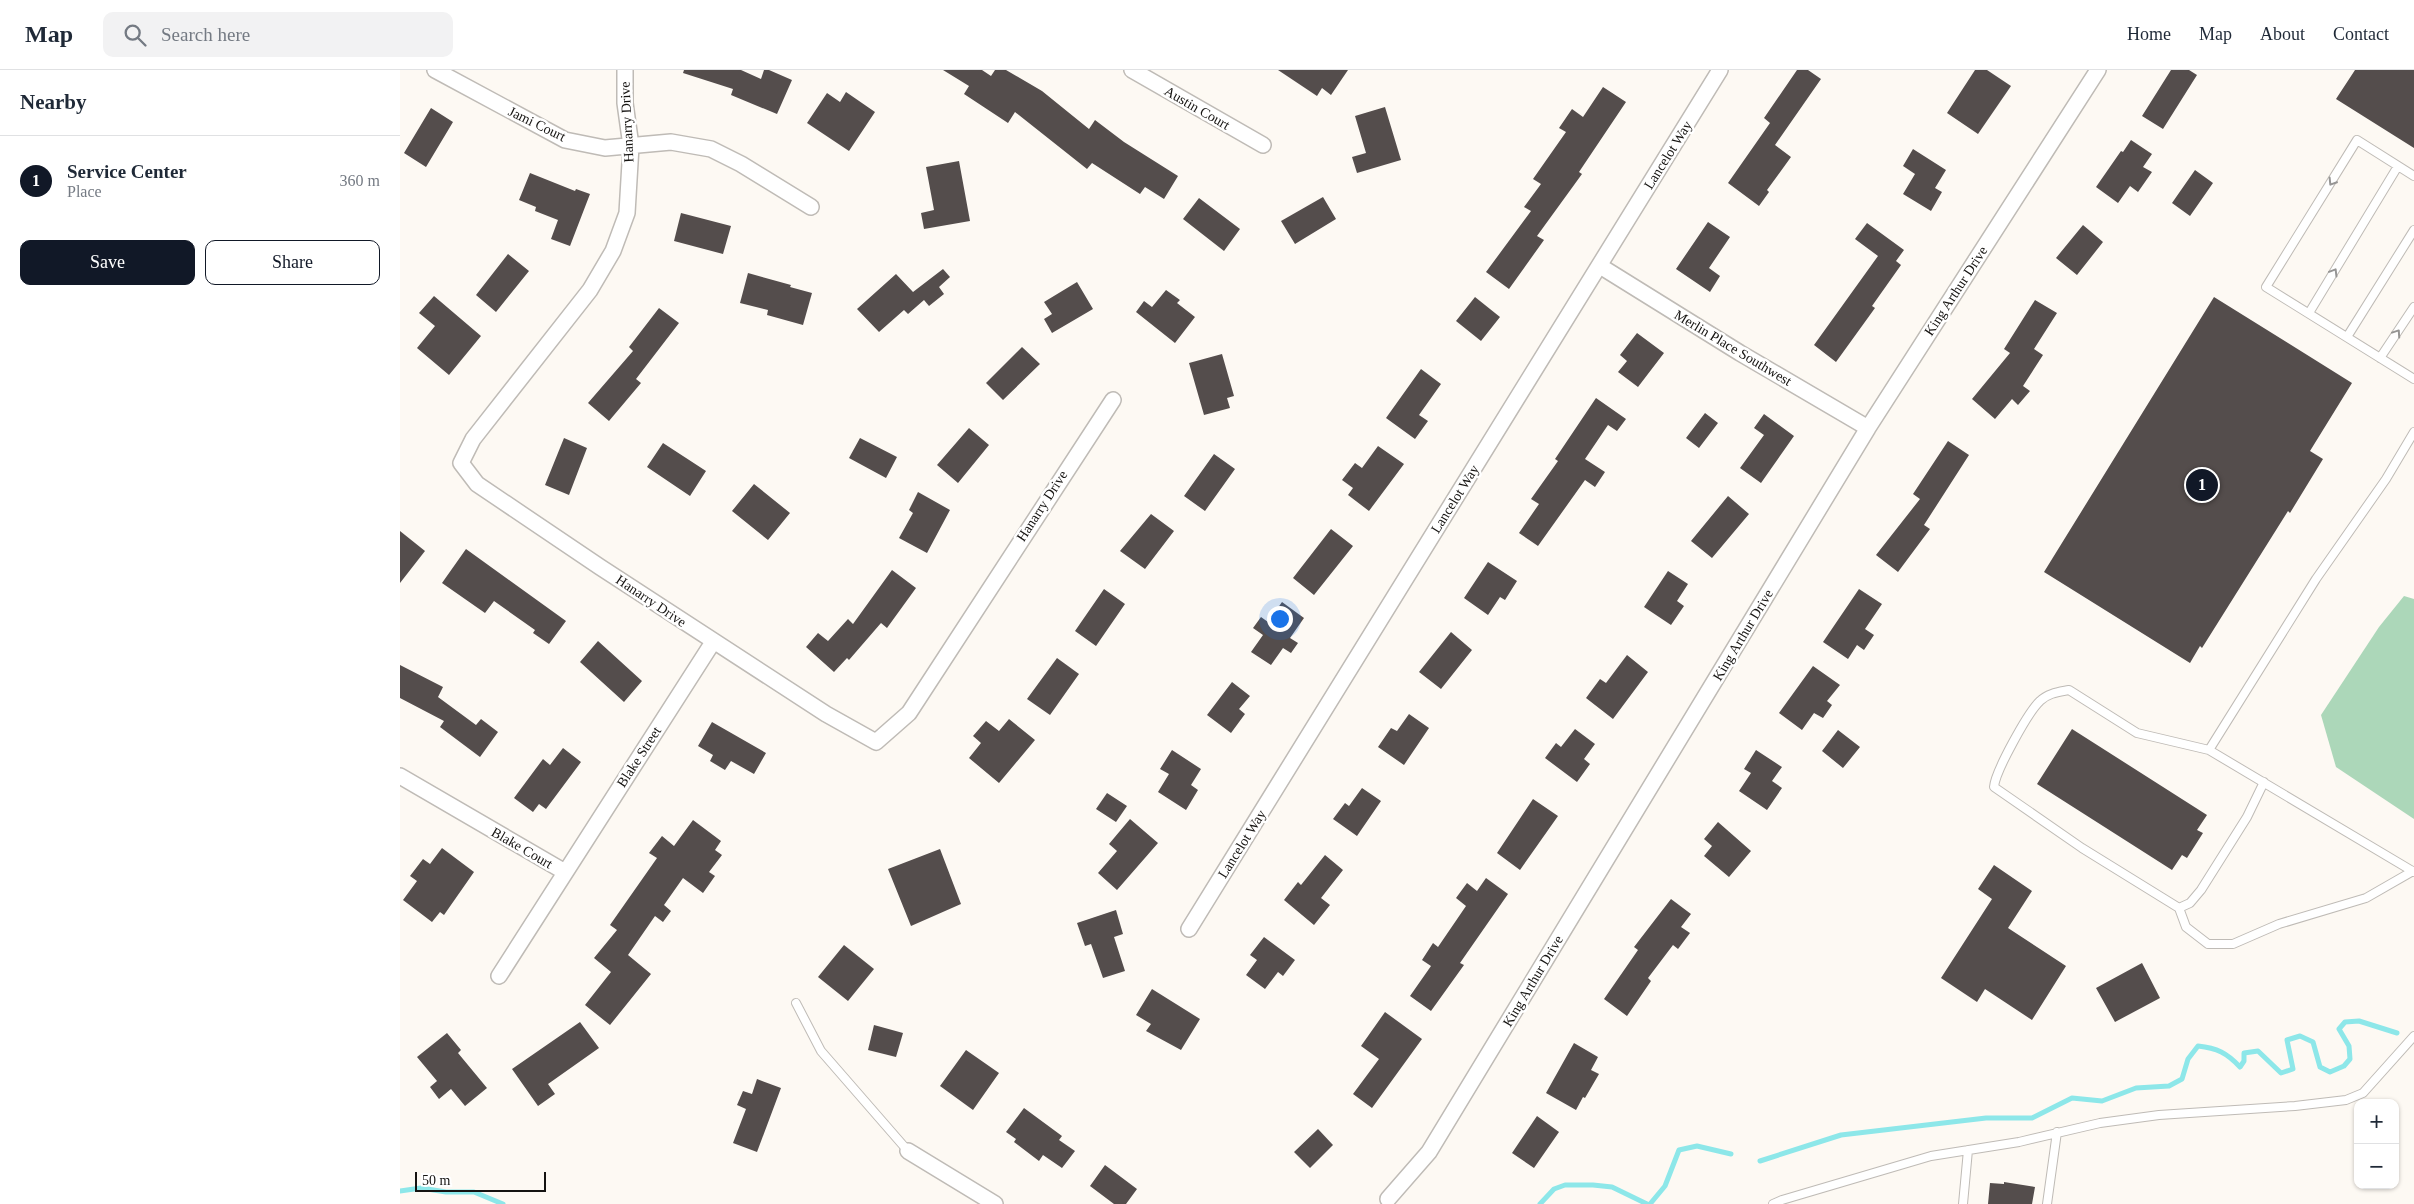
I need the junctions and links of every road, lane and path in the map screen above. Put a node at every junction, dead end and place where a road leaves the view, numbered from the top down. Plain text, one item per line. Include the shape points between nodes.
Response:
1 (435, 70) edge
2 (625, 70) edge
3 (1132, 70) edge
4 (1720, 70) edge
5 (2098, 70) edge
6 (1262, 145) dead end
7 (631, 146) junction
8 (2398, 166) junction
9 (2414, 176) edge
10 (810, 207) dead end
11 (2414, 230) edge
12 (1600, 266) junction
13 (2414, 307) edge
14 (2307, 312) junction
15 (2347, 337) junction
16 (2380, 358) junction
17 (2414, 379) edge
18 (1113, 400) dead end
19 (1868, 428) junction
20 (2414, 432) edge
21 (713, 642) junction
22 (2209, 750) junction
23 (400, 776) edge
24 (2264, 782) junction
25 (2413, 871) edge
26 (565, 872) junction
27 (2179, 908) junction
28 (1189, 929) dead end
29 (499, 976) dead end
30 (796, 1003) dead end
31 (2414, 1036) edge
32 (2058, 1132) junction
33 (1968, 1150) junction
34 (908, 1151) joint
35 (1388, 1199) dead end
36 (995, 1204) edge
37 (1773, 1204) edge
38 (1963, 1204) edge
39 (2047, 1204) edge

1 - 7 street, Jami Court via 565,140 605,148
2 - 7 street, Hanarry Drive
3 - 6 street, Austin Court
4 - 12 street, Lancelot Way
5 - 19 street, King Arthur Drive
7 - 10 street, Jami Court via 671,142 711,149
7 - 21 street, Hanarry Drive via 627,213 613,251 590,290 473,439 460,462 477,484
8 - 9 lane
14 -> 8 lane
8 -> 14 lane via 2358,140 2266,287
11 - 15 lane
12 - 19 street, Merlin Place Southwest
12 - 28 street, Lancelot Way
16 -> 13 lane
14 - 15 lane
15 - 16 lane
16 - 17 lane
18 - 21 street, Hanarry Drive via 909,713 876,742
19 - 35 street, King Arthur Drive via 1429,1152
20 - 22 lane via 2386,479 2316,579
21 - 26 street, Blake Street
22 - 24 lane
22 - 27 lane via 2138,733 2069,690 2054,692 2040,701 1994,778 1994,787 2006,797
23 - 26 street, Blake Court
24 - 25 lane
24 - 27 lane via 2247,817 2201,890 2190,903
25 - 27 lane via 2366,898 2279,924 2233,944 2208,944 2186,927
26 - 29 street, Blake Court
30 - 34 lane via 821,1051
31 - 32 lane via 2363,1093 2346,1100 2158,1116
32 - 33 lane
32 - 39 lane
33 - 37 lane via 1931,1156
33 - 38 lane
34 - 36 street

